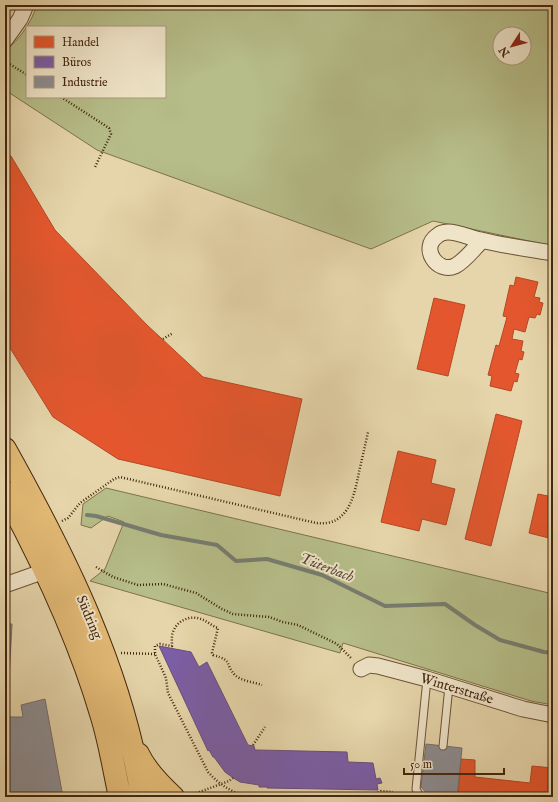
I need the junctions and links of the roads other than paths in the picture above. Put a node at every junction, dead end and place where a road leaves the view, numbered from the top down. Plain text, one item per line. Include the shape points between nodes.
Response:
1 (26, 5) edge
2 (5, 40) edge
3 (482, 240) dead end
4 (553, 253) edge
5 (5, 449) edge
6 (5, 492) edge
7 (56, 567) junction
8 (5, 586) edge
9 (361, 669) road end
10 (427, 679) junction
11 (449, 686) junction
12 (553, 715) edge
13 (130, 736) junction
14 (443, 746) dead end
15 (120, 797) edge
16 (142, 797) edge
17 (173, 797) edge
18 (420, 797) edge

1 - 2 street via 20,20
3 - 4 street
5 - 7 main road, Südring via 38,509
6 - 7 main road, Südring via 32,542
7 - 8 street
7 - 13 main road, Südring via 85,606 109,665
7 - 15 main road, Südring via 75,638 109,740
9 - 10 street, Winterstraße via 370,665 378,666
10 - 11 street, Winterstraße
10 - 18 lane via 416,789
11 - 12 street, Winterstraße via 523,709
11 - 14 lane
13 - 16 main road, Südring
13 - 17 main road via 143,764

